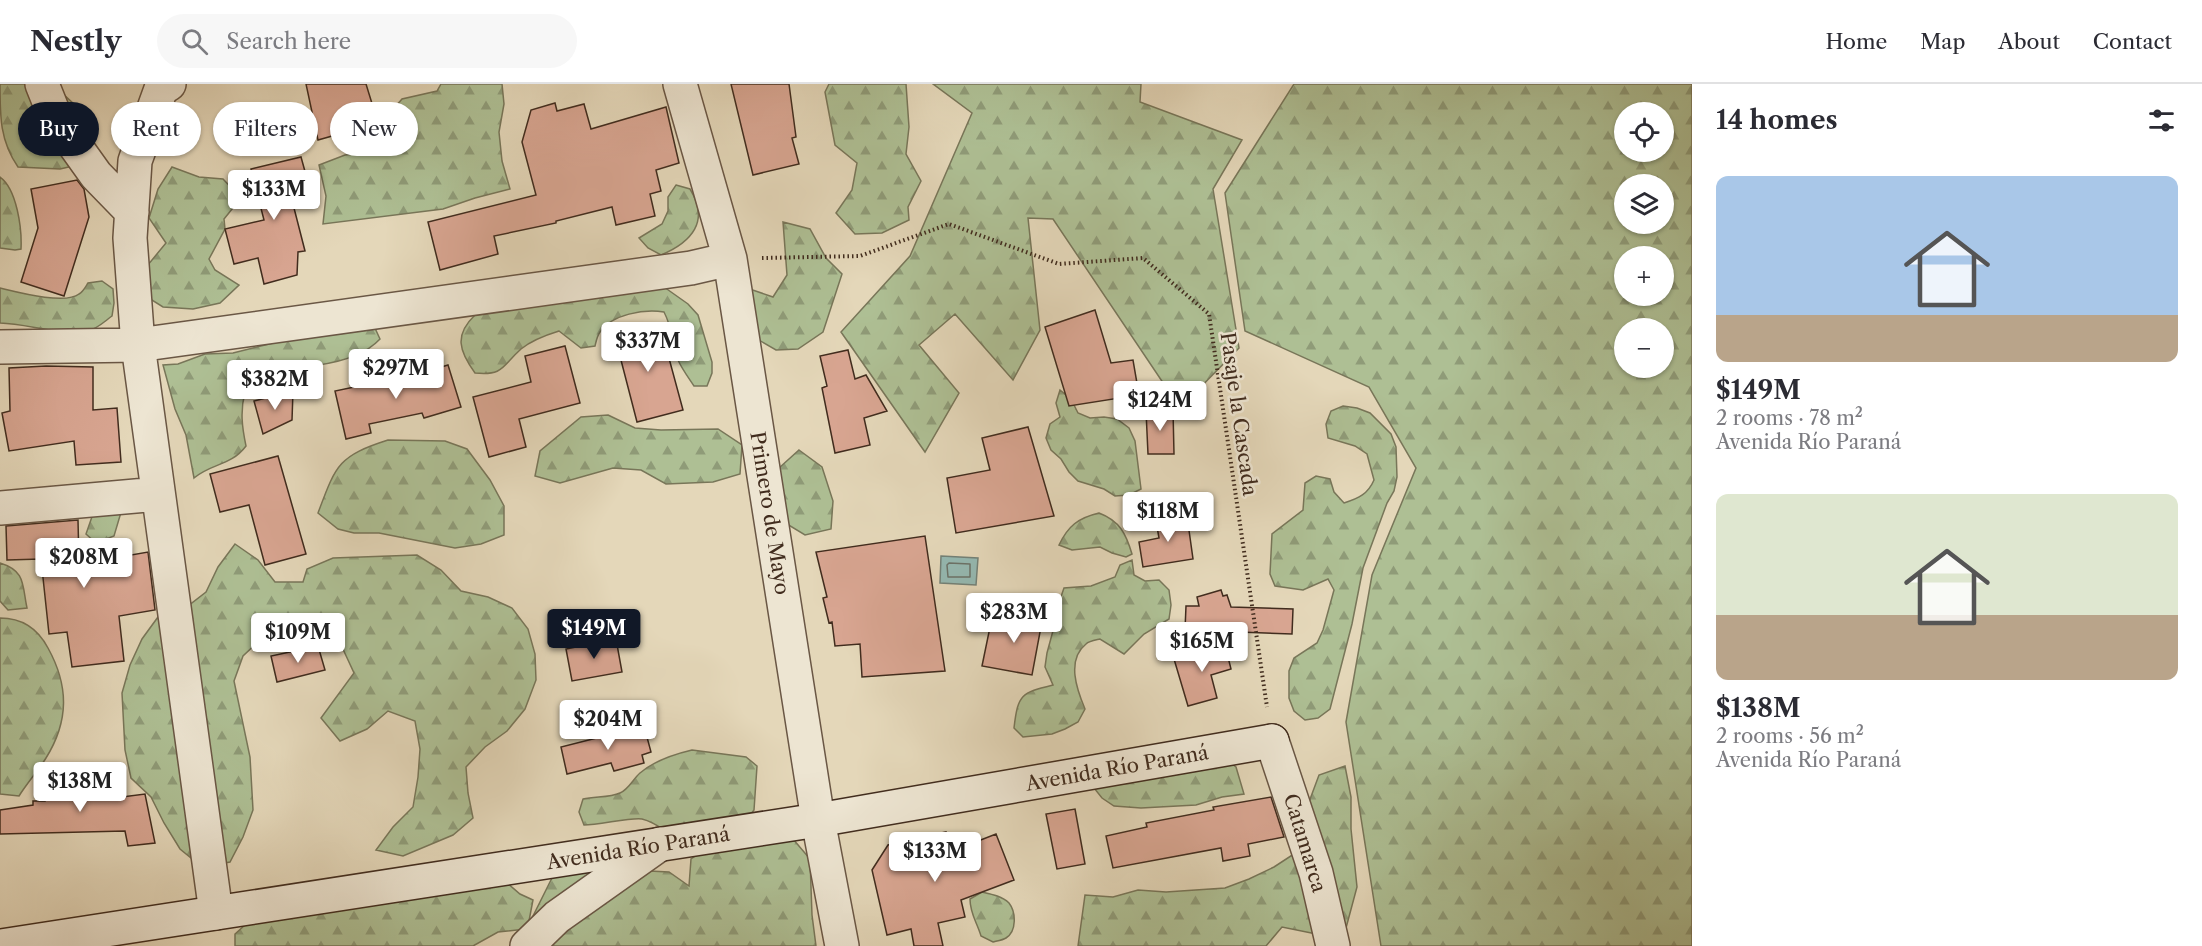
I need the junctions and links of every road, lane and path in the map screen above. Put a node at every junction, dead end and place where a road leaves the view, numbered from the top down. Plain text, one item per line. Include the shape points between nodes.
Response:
1 (42, 84) edge
2 (169, 84) edge
3 (680, 84) edge
4 (132, 212) junction
5 (730, 259) junction
6 (138, 345) junction
7 (0, 346) edge
8 (158, 494) junction
9 (0, 508) edge
10 (1272, 741) junction
11 (818, 820) junction
12 (660, 844) junction
13 (216, 913) junction
14 (2, 946) edge
15 (527, 946) edge
16 (842, 946) edge
17 (1333, 946) edge

1 - 4 street via 56,118 89,166
2 - 4 street via 161,89 135,161
3 - 5 street, Primero de Mayo
4 - 6 street via 130,238
5 - 6 street via 691,268
5 - 10 path, Pasaje la Cascada via 860,256 949,224 1059,264 1143,258 1209,314
5 - 11 street, Primero de Mayo
6 - 7 street
6 - 8 street
8 - 9 street
8 - 13 street
10 - 11 street, Avenida Río Paraná
10 - 17 street, Catamarca via 1316,873
11 - 12 street, Avenida Río Paraná
11 - 16 street, Primero de Mayo
12 - 13 street, Avenida Río Paraná
12 - 15 street via 557,917
13 - 14 street, Avenida Río Paraná

